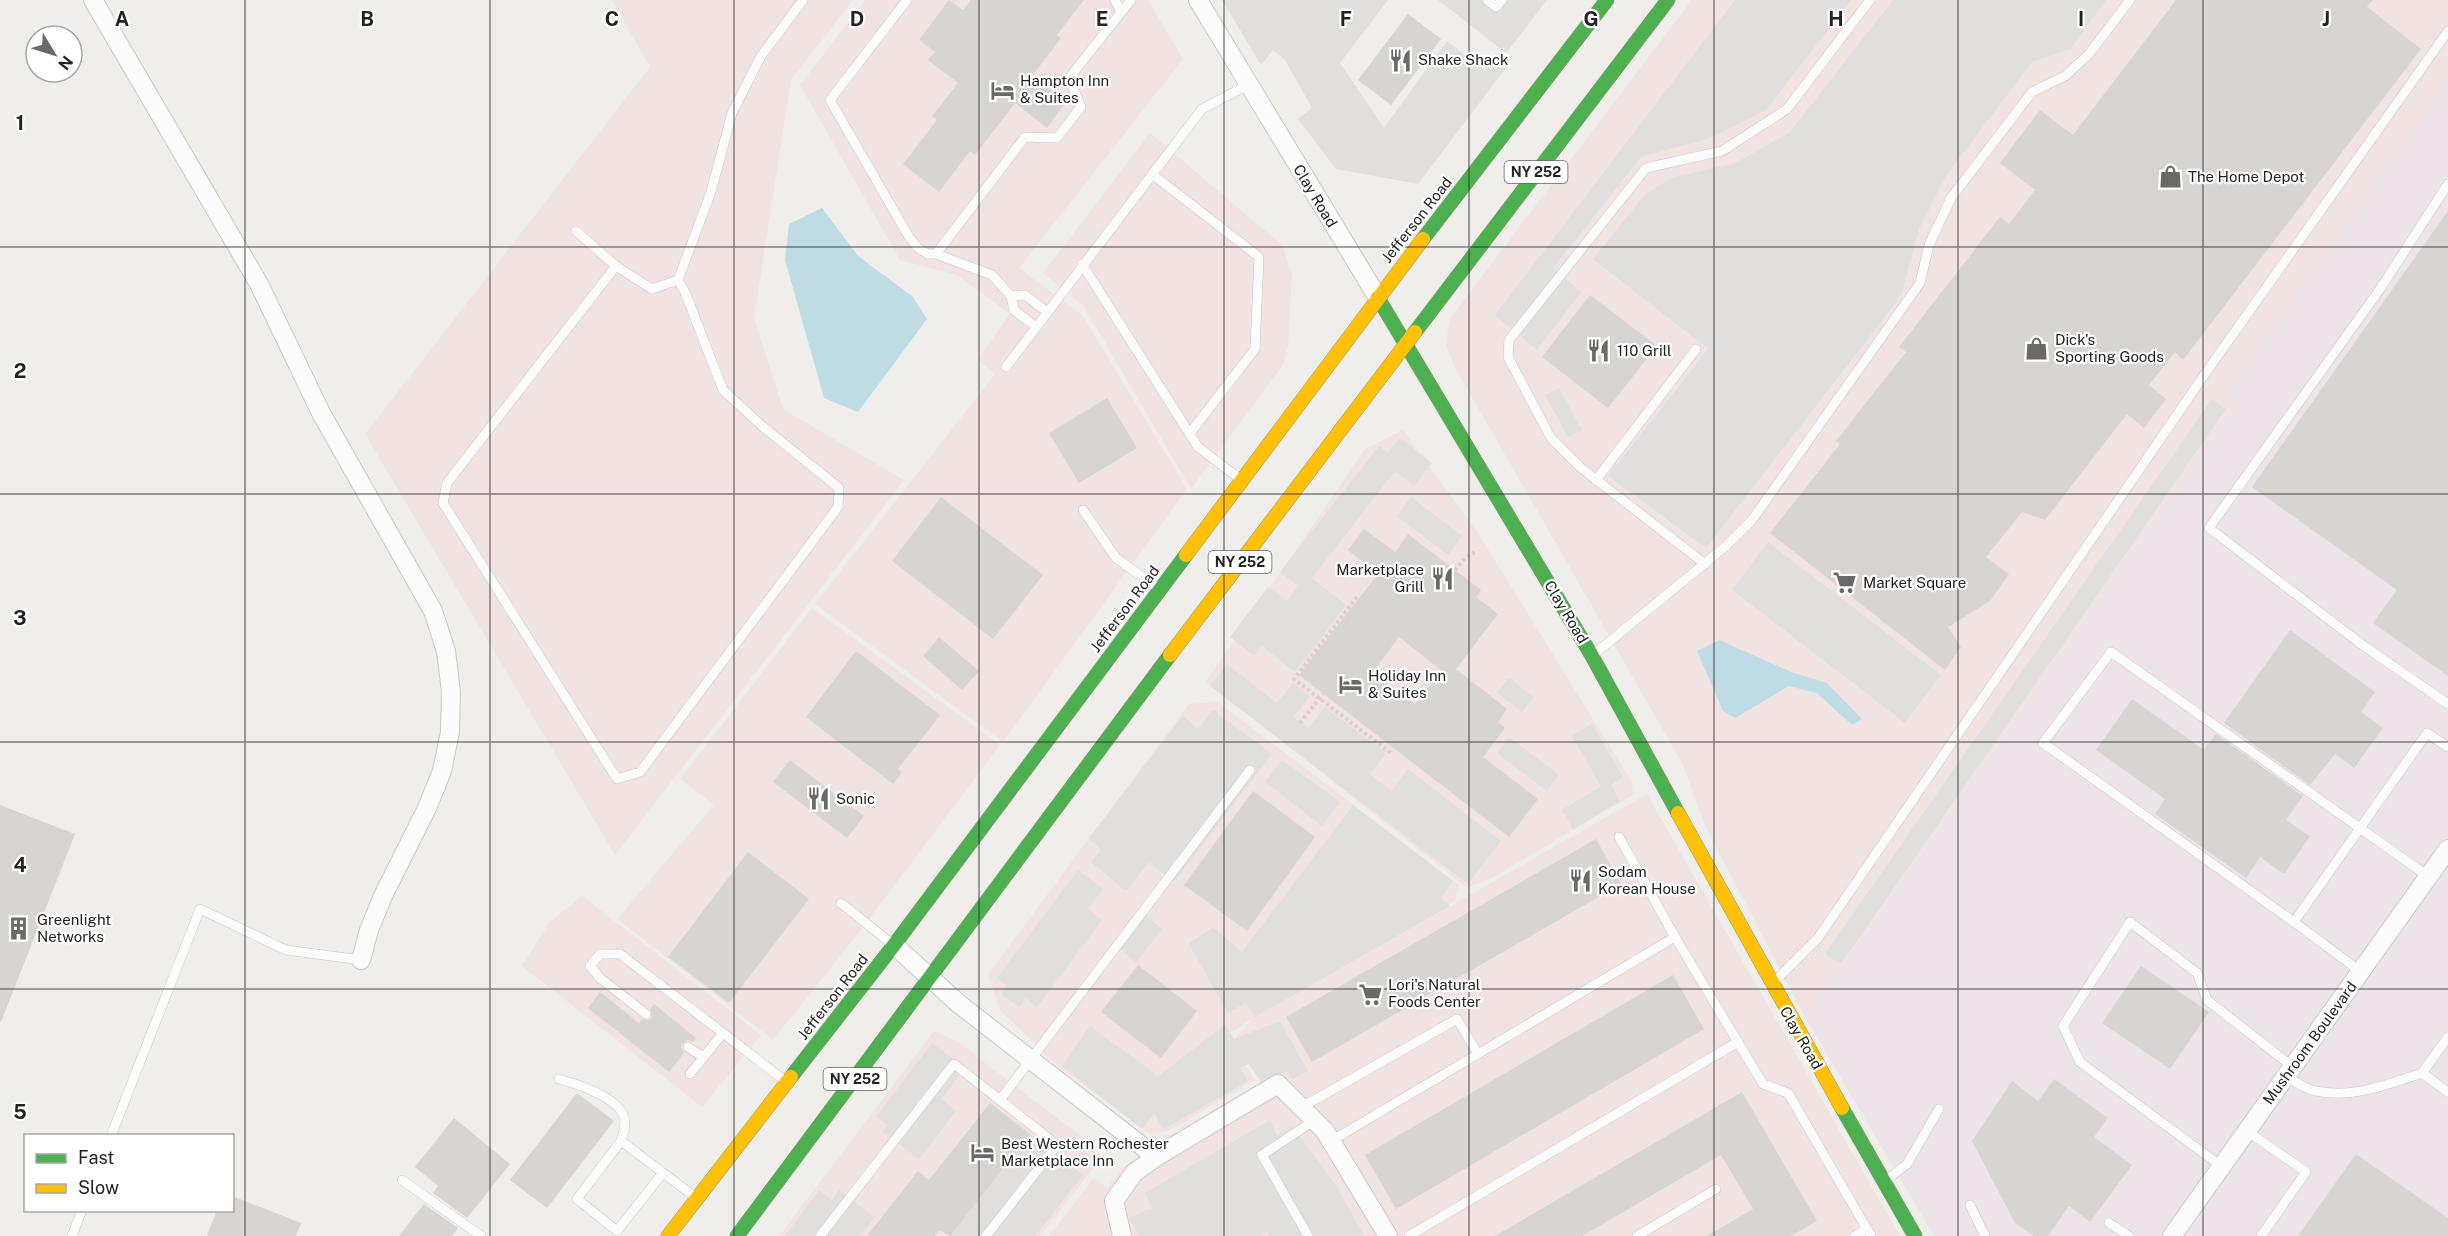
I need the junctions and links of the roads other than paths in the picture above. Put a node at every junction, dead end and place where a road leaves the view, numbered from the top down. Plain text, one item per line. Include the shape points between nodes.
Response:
1 (93, 0) edge
2 (803, 0) edge
3 (907, 0) edge
4 (1115, 0) edge
5 (1131, 0) edge
6 (1198, 0) edge
7 (1488, 0) edge
8 (1502, 0) edge
9 (1607, 0) edge
10 (1668, 0) edge
11 (1870, 0) edge
12 (2130, 0) edge
13 (1121, 12) junction
14 (2448, 31) edge
15 (1248, 85) junction
16 (1152, 174) junction
17 (2448, 184) edge
18 (576, 231) dead end
19 (936, 254) junction
20 (1082, 264) junction
21 (616, 266) junction
22 (678, 280) junction
23 (1011, 296) junction
24 (1378, 298) junction
25 (1047, 312) junction
26 (1036, 327) junction
27 (1404, 344) junction
28 (1696, 349) dead end
29 (1006, 367) dead end
30 (1190, 433) junction
31 (1242, 480) junction
32 (1596, 480) junction
33 (1083, 510) dead end
34 (1705, 564) junction
35 (1160, 589) junction
36 (1592, 656) junction
37 (2448, 704) edge
38 (2448, 747) edge
39 (1250, 770) dead end
40 (2361, 827) junction
41 (1619, 837) dead end
42 (2448, 849) edge
43 (2429, 877) junction
44 (841, 903) dead end
45 (2294, 922) junction
46 (1675, 937) junction
47 (894, 945) junction
48 (361, 960) joint
49 (2361, 972) junction
50 (931, 977) junction
51 (1771, 984) junction
52 (646, 1014) dead end
53 (723, 1033) junction
54 (2448, 1037) edge
55 (1738, 1042) junction
56 (688, 1047) dead end
57 (1478, 1054) junction
58 (704, 1057) junction
59 (1029, 1060) junction
60 (2290, 1072) junction
61 (2422, 1073) junction
62 (690, 1074) dead end
63 (559, 1079) dead end
64 (787, 1083) junction
65 (2448, 1092) edge
66 (1000, 1100) junction
67 (1302, 1107) junction
68 (1940, 1109) dead end
69 (1315, 1120) junction
70 (2247, 1131) junction
71 (112, 1134) edge
72 (621, 1141) junction
73 (1331, 1141) junction
74 (1156, 1157) junction
75 (2221, 1166) junction
76 (662, 1173) junction
77 (402, 1180) dead end
78 (1884, 1182) junction
79 (1716, 1189) dead end
80 (697, 1199) junction
81 (1970, 1205) dead end
82 (81, 1212) edge
83 (2109, 1223) dead end
84 (1869, 1233) edge
85 (2177, 1234) edge
86 (72, 1236) edge
87 (481, 1236) edge
88 (668, 1236) edge
89 (737, 1236) edge
90 (820, 1236) edge
91 (986, 1236) edge
92 (1122, 1236) edge
93 (1308, 1236) edge
94 (1388, 1236) edge
95 (1409, 1236) edge
96 (1637, 1236) edge
97 (1855, 1236) edge
98 (1915, 1236) edge
99 (1985, 1236) edge
100 (2129, 1236) edge
101 (2260, 1236) edge

1 - 48 street via 258,284 321,413 433,611 446,651 450,732 442,771 383,896
2 - 22 lane via 761,56 732,113 711,192
3 - 19 lane via 830,100 909,237 918,249
4 - 13 lane
5 - 13 lane
6 - 15 street, Clay Road
7 - 8 lane via 1496,7
9 - 24 main road, Jefferson Road / NY 252
10 - 27 main road, NY 252
11 - 32 lane via 1787,109 1722,151 1646,168 1509,340 1509,357 1551,438
12 - 34 lane via 2089,54 2065,76 2032,92 1951,198 1929,244 1920,283 1752,520
13 - 19 lane via 1069,78 1081,107 1057,138 1025,137
14 - 51 lane via 2207,371 1818,938
15 - 16 lane via 1202,109
15 - 24 street, Clay Road
16 - 20 lane
16 - 30 lane via 1259,257 1255,349
17 - 37 lane via 2380,289 2209,528 2364,646
18 - 21 lane
19 - 23 lane via 992,275
20 - 25 lane
20 - 30 lane
21 - 22 lane via 652,289
21 - 22 lane via 447,483 443,503 617,779 640,772 838,507 839,488 723,390
23 - 25 lane via 1025,295
23 - 26 lane via 1014,310
24 - 27 main road, Clay Road
24 - 31 main road, Jefferson Road / NY 252
25 - 26 lane
26 - 29 lane
27 - 36 main road, Clay Road
27 - 50 main road, NY 252
28 - 32 lane
30 - 31 lane via 1198,447
31 - 35 main road, Jefferson Road / NY 252
32 - 34 lane
33 - 35 lane via 1116,558
34 - 36 lane
35 - 47 main road, Jefferson Road / NY 252
36 - 51 main road, Clay Road
38 - 40 lane via 2427,733
39 - 59 lane
40 - 43 lane
40 - 45 lane
40 - 45 lane via 2111,652 2043,743
41 - 46 lane
42 - 43 street, Mushroom Boulevard
43 - 49 street, Mushroom Boulevard
44 - 47 lane
45 - 49 lane
46 - 55 lane
46 - 57 lane
47 - 50 street
47 - 64 main road, Jefferson Road / NY 252
48 - 71 lane via 286,950 200,909
49 - 60 street, Mushroom Boulevard
50 - 59 street
50 - 89 main road, NY 252
51 - 78 main road, Clay Road
52 - 53 lane via 590,966 600,954 620,954
53 - 58 lane
53 - 64 lane
54 - 61 lane
55 - 84 lane via 1763,1084 1788,1093
55 - 95 lane
56 - 58 lane
57 - 67 lane via 1457,1018
57 - 73 lane
58 - 62 lane
59 - 66 lane
59 - 74 street
60 - 61 lane via 2314,1091 2337,1094 2372,1089
60 - 70 street, Mushroom Boulevard
60 - 75 lane via 2207,1000 2197,973 2130,922 2063,1026 2080,1062
61 - 65 lane
63 - 72 lane via 585,1085 624,1114 626,1124
64 - 80 main road, Jefferson Road / NY 252
66 - 90 lane via 954,1064
66 - 91 lane via 1057,1145
67 - 69 street
67 - 74 street via 1278,1084
68 - 78 lane via 1907,1164
69 - 73 street
69 - 93 lane via 1262,1155
70 - 75 street, Mushroom Boulevard
70 - 101 lane via 2306,1172
72 - 76 lane
72 - 76 lane via 578,1199 617,1231
73 - 94 street
74 - 92 street via 1134,1173 1114,1201
75 - 85 street, Mushroom Boulevard
76 - 80 lane
77 - 87 lane
78 - 98 main road, Clay Road
79 - 96 lane
80 - 88 main road, Jefferson Road / NY 252
81 - 99 lane
82 - 86 lane
83 - 100 lane
84 - 97 lane

